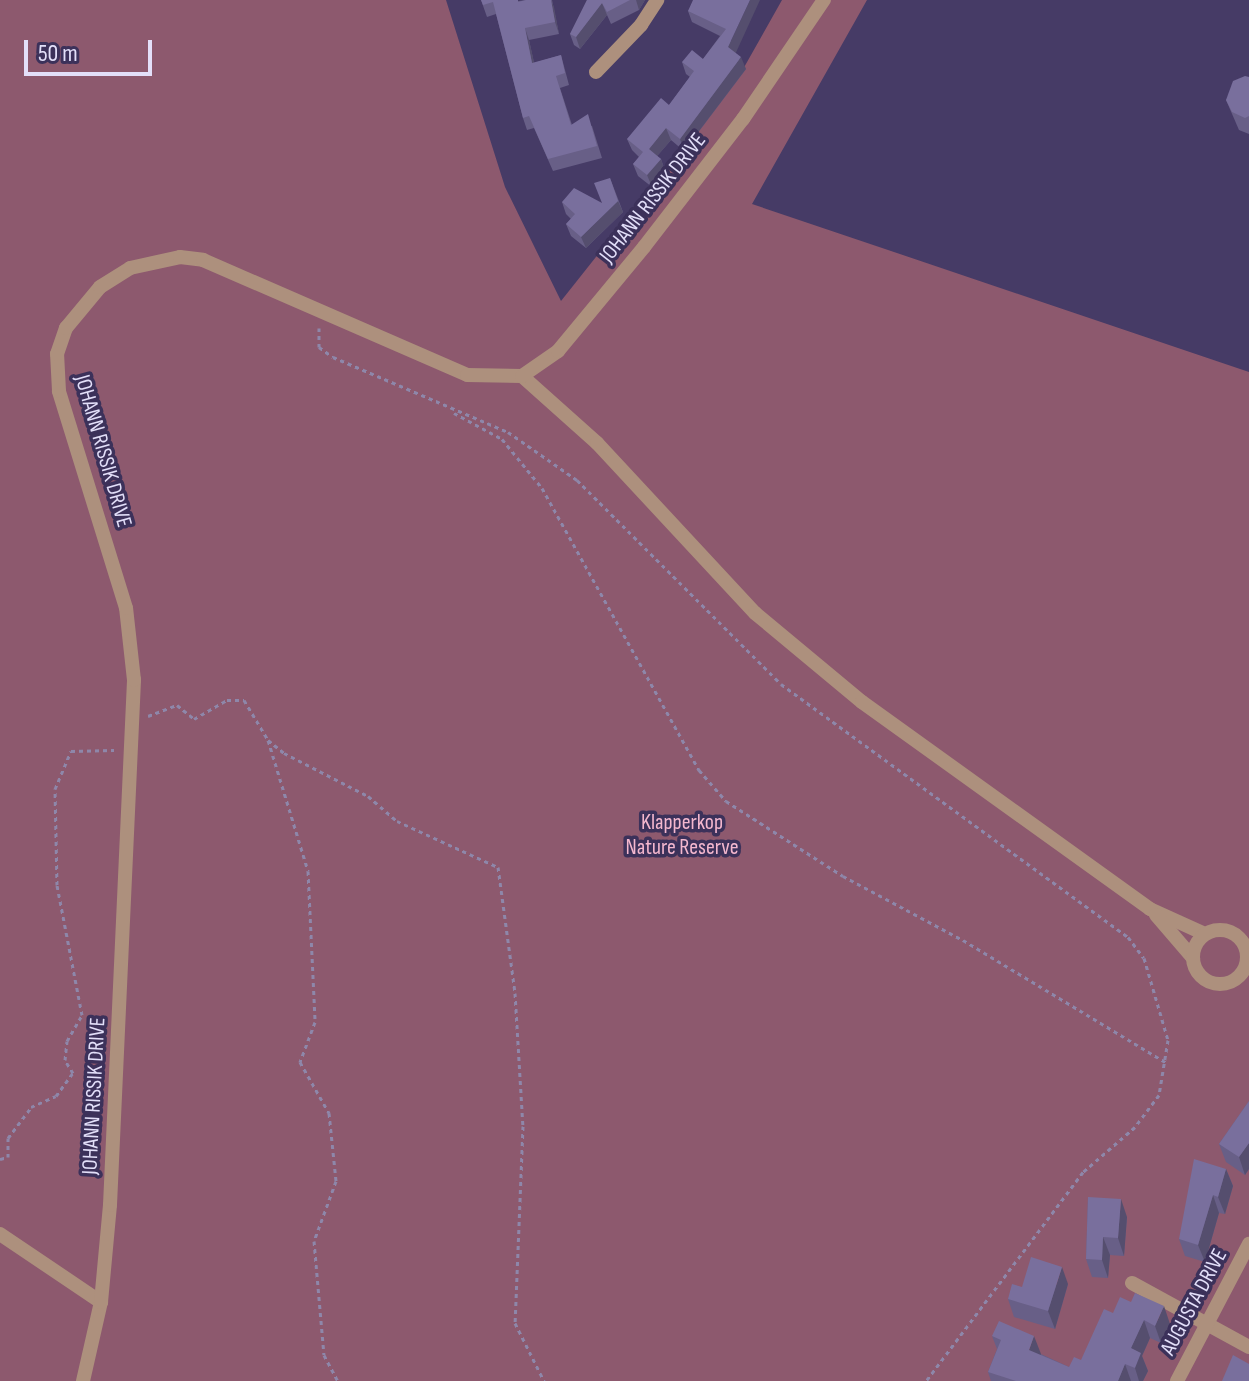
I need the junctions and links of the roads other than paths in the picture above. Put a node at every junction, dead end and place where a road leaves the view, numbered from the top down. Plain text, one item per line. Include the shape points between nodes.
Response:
1 (657, 0) edge
2 (824, 0) edge
3 (596, 72) dead end
4 (522, 376) junction
5 (1150, 909) junction
6 (1205, 934) junction
7 (1247, 945) edge
8 (1193, 958) junction
9 (1248, 965) edge
10 (0, 1234) edge
11 (1249, 1244) edge
12 (1132, 1283) dead end
13 (101, 1302) junction
14 (1205, 1326) junction
15 (1249, 1347) edge
16 (83, 1381) edge
17 (1177, 1381) edge

1 - 3 street
2 - 4 street, JOHANN RISSIK DRIVE via 752,107 644,247 558,351
4 - 5 street via 597,443 755,613 862,702
4 - 13 street, JOHANN RISSIK DRIVE via 467,375 203,260 180,257 130,268 100,287 66,328 57,354 59,391 126,608 134,680
5 - 6 street
5 - 8 street
6 - 7 street via 1222,930
6 - 8 street
7 - 9 street
8 - 9 street via 1200,975 1216,984 1234,980
10 - 13 street
11 - 14 street, AUGUSTA DRIVE
12 - 14 street
13 - 16 street, JOHANN RISSIK DRIVE
14 - 15 street
14 - 17 street, AUGUSTA DRIVE

